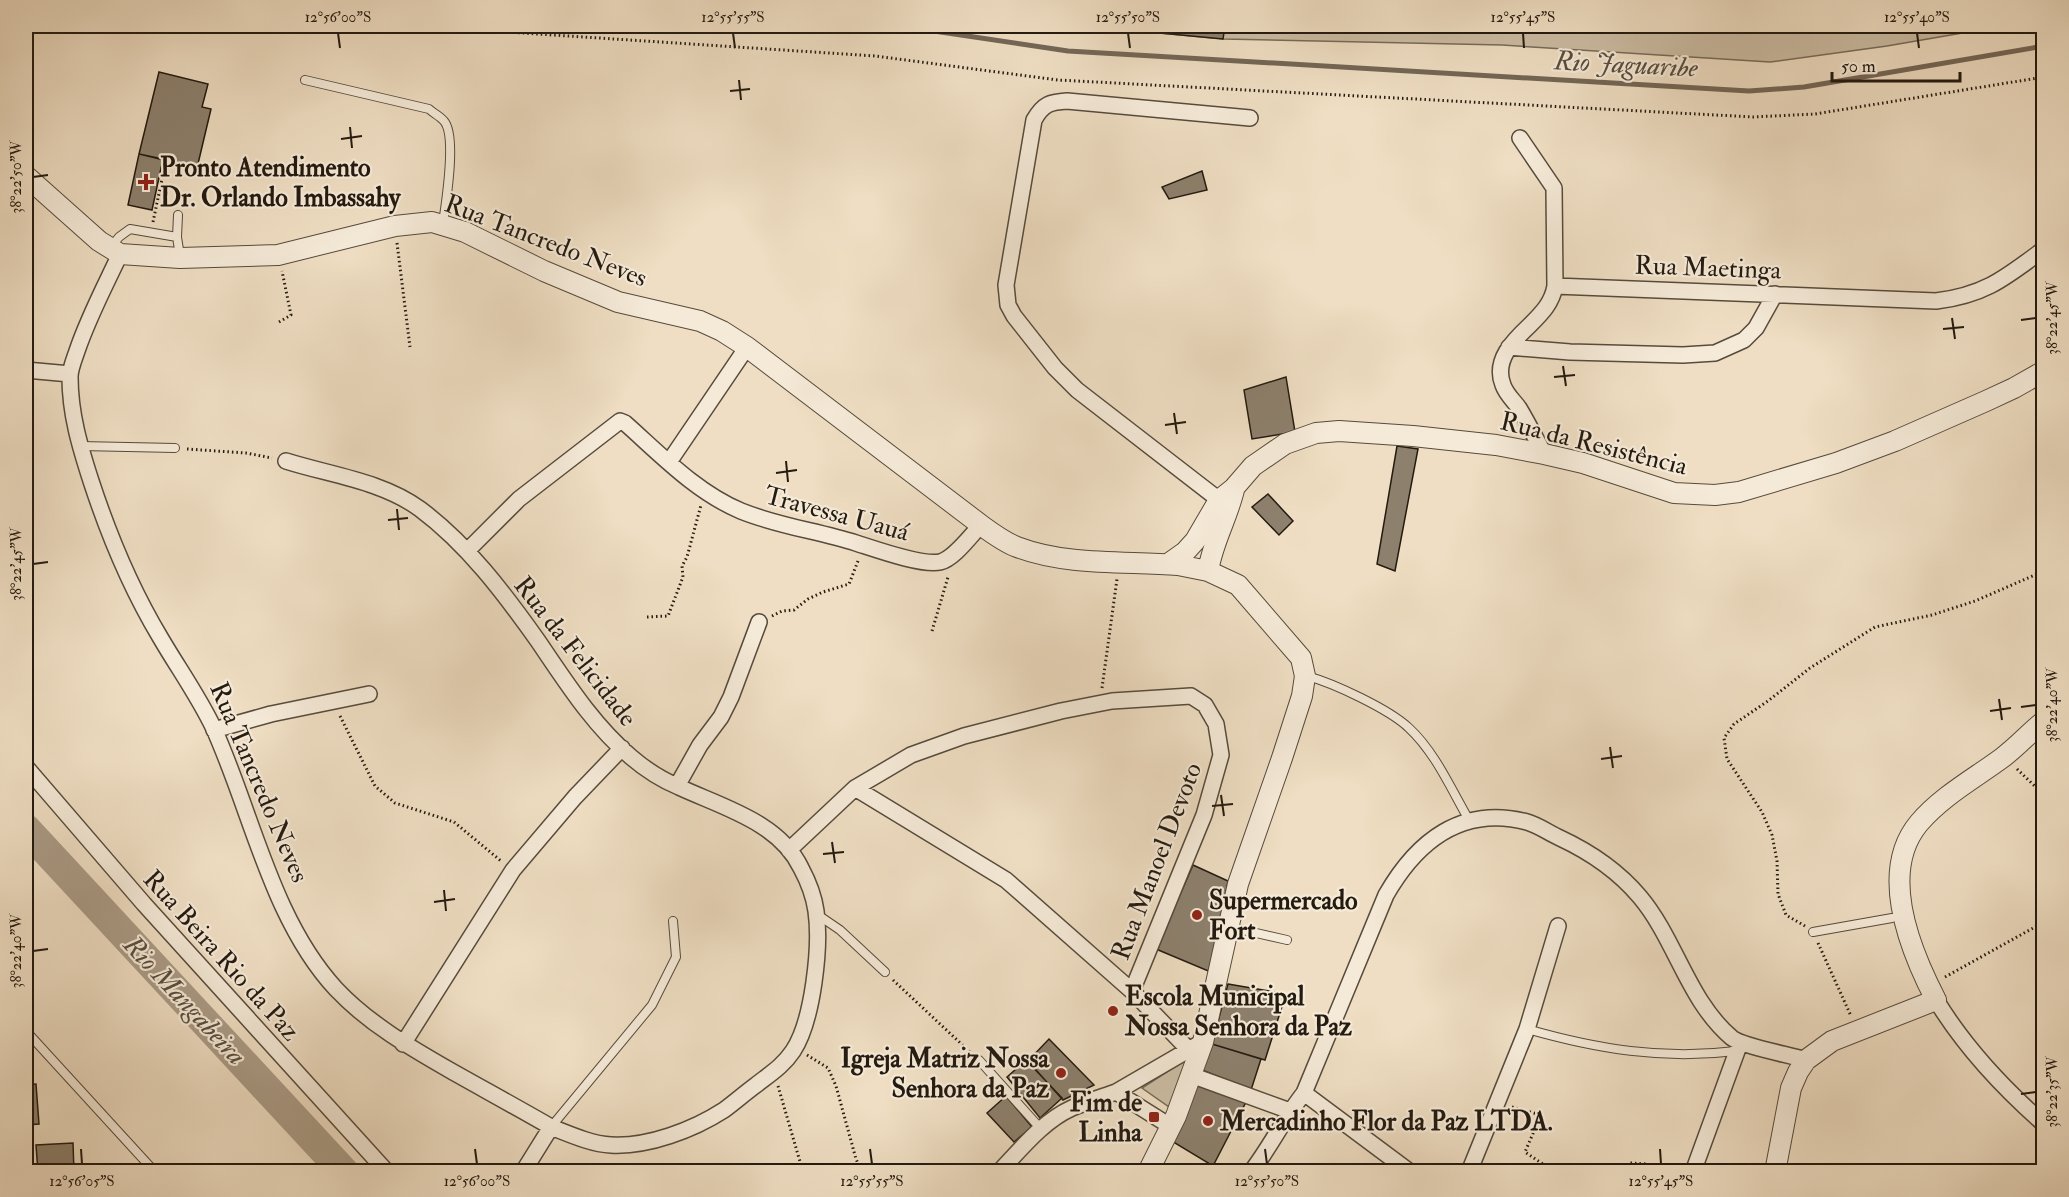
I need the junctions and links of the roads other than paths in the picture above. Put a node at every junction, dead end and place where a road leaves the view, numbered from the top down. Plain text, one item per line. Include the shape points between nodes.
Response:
1 (306, 80) dead end
2 (1250, 118) dead end
3 (1520, 138) dead end
4 (26, 176) edge
5 (178, 215) dead end
6 (443, 224) junction
7 (177, 237) junction
8 (2043, 249) edge
9 (115, 251) junction
10 (180, 258) junction
11 (1555, 286) junction
12 (1775, 294) junction
13 (747, 347) junction
14 (1509, 347) junction
15 (26, 370) edge
16 (2043, 371) edge
17 (70, 374) junction
18 (80, 446) junction
19 (175, 448) road end
20 (1544, 454) junction
21 (286, 461) road end
22 (669, 462) junction
23 (1228, 499) junction
24 (981, 525) junction
25 (467, 551) junction
26 (1168, 564) junction
27 (1208, 571) junction
28 (759, 622) road end
29 (1305, 676) junction
30 (369, 693) dead end
31 (2043, 721) edge
32 (214, 730) junction
33 (621, 748) junction
34 (26, 767) edge
35 (677, 786) junction
36 (855, 788) junction
37 (1469, 820) junction
38 (789, 850) junction
39 (816, 914) junction
40 (1898, 917) junction
41 (673, 921) dead end
42 (1558, 926) dead end
43 (1229, 927) junction
44 (1813, 932) road end
45 (1287, 940) dead end
46 (885, 972) road end
47 (1132, 991) junction
48 (1932, 993) junction
49 (1527, 1029) junction
50 (26, 1031) edge
51 (403, 1044) junction
52 (1196, 1046) junction
53 (1738, 1047) junction
54 (979, 1060) road end
55 (1806, 1060) junction
56 (1191, 1075) junction
57 (1116, 1092) junction
58 (1304, 1093) junction
59 (1290, 1111) junction
60 (2043, 1124) edge
61 (1170, 1126) junction
62 (551, 1127) junction
63 (1041, 1129) junction
64 (155, 1172) edge
65 (387, 1172) edge
66 (524, 1172) edge
67 (999, 1172) edge
68 (1148, 1172) edge
69 (1251, 1172) edge
70 (1410, 1172) edge
71 (1469, 1172) edge
72 (1693, 1172) edge
73 (1775, 1172) edge

1 - 6 lane via 429,109 444,121 450,134
2 - 23 street via 1067,101 1040,108 1034,120 1006,285 1008,305 1014,316 1054,368 1094,403
3 - 11 street via 1554,188
4 - 9 street
5 - 7 lane
6 - 10 street, Rua Tancredo Neves via 395,226 278,255
6 - 13 street, Rua Tancredo Neves via 618,302 699,321
7 - 9 lane via 126,231
7 - 10 lane
8 - 12 street, Rua Maetinga via 1991,286 1951,299 1912,301
9 - 10 street, Rua Tancredo Neves
9 - 17 street, Rua Tancredo Neves
11 - 12 street, Rua Maetinga
11 - 14 street via 1548,305
12 - 14 street via 1756,328 1744,340 1715,353 1570,352
13 - 22 street
13 - 24 street, Rua Tancredo Neves
14 - 20 street via 1501,368 1503,385
15 - 17 street
16 - 20 street, Rua da Resistência via 1895,441 1739,492 1674,493
17 - 18 street, Rua Tancredo Neves via 73,422
18 - 19 lane
18 - 32 street, Rua Tancredo Neves via 114,549
20 - 23 street, Rua da Resistência via 1413,436 1327,432 1298,439 1273,452 1253,466
21 - 25 street, Rua da Felicidade via 370,485 407,501
22 - 24 street, Travessa Uauá via 705,492 763,519 933,562 950,557
22 - 25 street, Travessa Uauá via 620,421 519,499
23 - 26 street, Rua da Resistência via 1185,552
23 - 27 street, Rua da Resistência
24 - 26 street, Rua Tancredo Neves via 1015,546 1039,554
25 - 33 street, Rua da Felicidade via 514,608 569,687
26 - 27 street
27 - 29 street via 1238,585 1301,658
28 - 35 street via 726,707
29 - 37 lane via 1342,689 1407,726 1425,746
29 - 43 street via 1302,696 1238,884
30 - 32 street
31 - 40 street via 2004,757 1919,823 1910,836 1900,873
32 - 51 street, Rua Tancredo Neves via 271,878 313,960 352,1005
33 - 35 street, Rua da Felicidade
33 - 51 street via 513,870
34 - 65 street, Rua Beira Rio da Paz via 144,904
35 - 38 street, Rua da Felicidade via 736,811
36 - 38 street, Rua Manoel Devoto
36 - 47 street via 1006,880
36 - 47 street, Rua Manoel Devoto via 911,756 964,736 1100,703 1191,696 1205,705 1216,724 1221,755 1204,815
37 - 53 street via 1507,818 1529,823 1574,845 1621,877 1652,914 1690,984
37 - 58 street via 1449,827 1428,842 1398,873
38 - 39 street, Rua da Felicidade via 802,869
39 - 46 lane via 840,930
39 - 62 street, Rua da Felicidade via 817,950 810,1005 799,1041 770,1076 723,1111 656,1139 608,1145
40 - 44 lane
40 - 48 street
41 - 62 lane via 676,957 652,1005
42 - 49 street
43 - 45 lane
43 - 52 street
47 - 52 street
48 - 55 street via 1832,1041
48 - 60 street via 1975,1054
49 - 53 lane via 1572,1042 1673,1056 1703,1055
49 - 71 street
50 - 64 lane
51 - 62 street, Rua Tancredo Neves
52 - 56 street
52 - 57 street
53 - 55 street
53 - 72 street
54 - 63 lane
55 - 73 street via 1791,1088
56 - 59 street
56 - 61 street
57 - 61 street
57 - 63 street via 1072,1108
58 - 59 street
58 - 70 street
59 - 69 street
61 - 68 street
62 - 66 street
63 - 67 street

